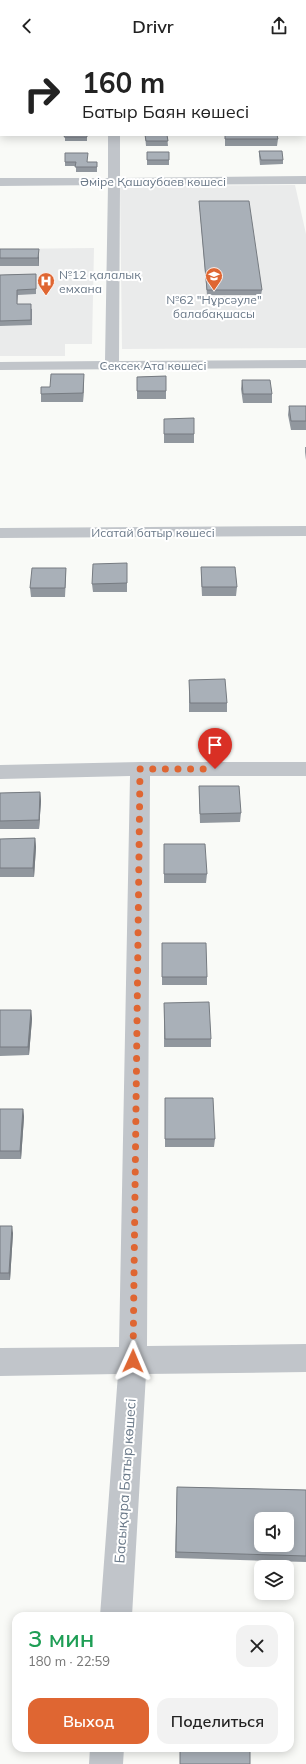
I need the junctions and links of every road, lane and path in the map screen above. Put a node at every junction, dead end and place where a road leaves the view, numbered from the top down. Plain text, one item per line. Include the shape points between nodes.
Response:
1 (114, 136) edge
2 (306, 180) edge
3 (114, 181) junction
4 (0, 182) edge
5 (306, 364) edge
6 (0, 366) edge
7 (112, 366) junction
8 (306, 531) edge
9 (0, 533) edge
10 (140, 769) junction
11 (306, 769) edge
12 (0, 772) edge
13 (306, 1358) edge
14 (133, 1361) junction
15 (0, 1362) edge
16 (116, 1612) edge
17 (107, 1752) edge
18 (106, 1764) edge

1 - 3 street
2 - 3 street, Әміре Қашаубаев көшесі
3 - 4 street, Әміре Қашаубаев көшесі
3 - 7 street
5 - 7 street, Сексек Ата көшесі
6 - 7 street, Сексек Ата көшесі
8 - 9 street, Исатай батыр көшесі
10 - 11 street
10 - 12 street
10 - 14 street, Басықара Батыр көшесі
13 - 14 street
14 - 15 street
14 - 16 street, Басықара Батыр көшесі
17 - 18 street

